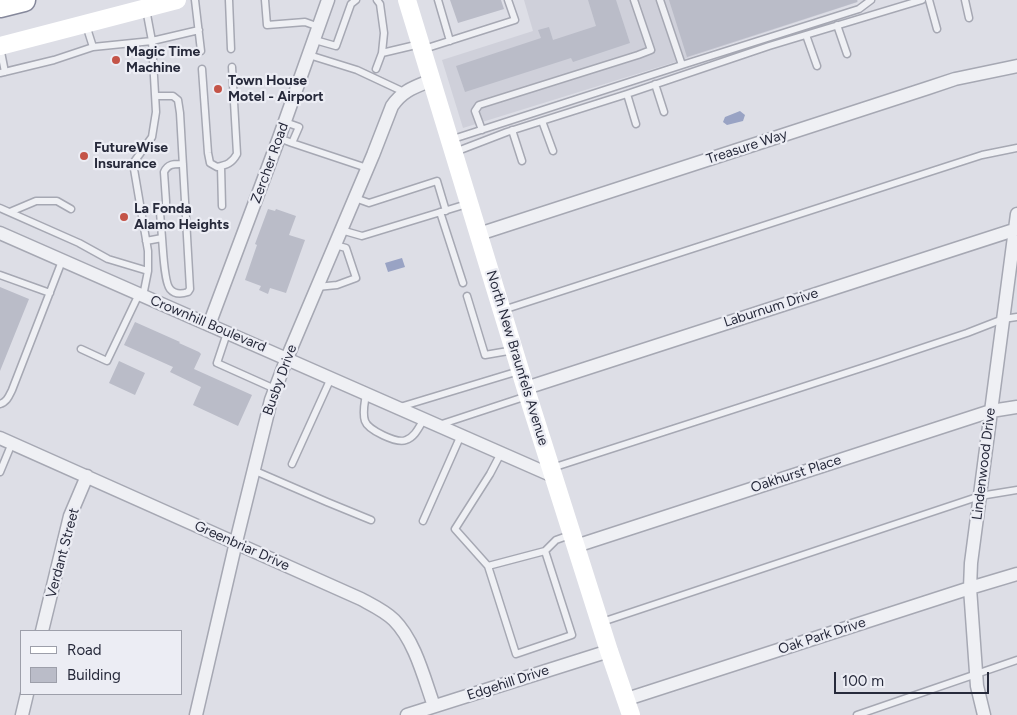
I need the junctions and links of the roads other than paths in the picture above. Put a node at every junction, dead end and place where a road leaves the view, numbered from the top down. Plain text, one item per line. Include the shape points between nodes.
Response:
1 (24, 0) edge
2 (177, 0) edge
3 (195, 0) edge
4 (229, 0) edge
5 (265, 0) edge
6 (328, 0) edge
7 (356, 0) edge
8 (377, 0) edge
9 (408, 0) edge
10 (438, 0) edge
11 (508, 0) edge
12 (634, 0) edge
13 (660, 0) edge
14 (856, 0) edge
15 (871, 0) edge
16 (922, 0) edge
17 (929, 0) edge
18 (965, 0) edge
19 (0, 6) edge
20 (145, 8) junction
21 (859, 9) junction
22 (970, 18) dead end
23 (86, 23) junction
24 (319, 26) junction
25 (837, 26) junction
26 (937, 29) dead end
27 (199, 30) junction
28 (806, 35) junction
29 (314, 40) junction
30 (152, 41) junction
31 (450, 41) junction
32 (0, 46) edge
33 (93, 47) junction
34 (422, 47) junction
35 (231, 49) dead end
36 (201, 51) dead end
37 (382, 53) junction
38 (847, 54) dead end
39 (309, 55) junction
40 (682, 65) junction
41 (817, 66) dead end
42 (1017, 66) edge
43 (232, 67) dead end
44 (376, 69) dead end
45 (202, 70) dead end
46 (3, 73) edge
47 (432, 80) junction
48 (655, 84) junction
49 (404, 92) junction
50 (626, 94) junction
51 (156, 96) junction
52 (664, 112) dead end
53 (542, 121) junction
54 (285, 122) junction
55 (636, 124) dead end
56 (482, 130) junction
57 (512, 130) junction
58 (279, 138) junction
59 (292, 143) junction
60 (452, 146) junction
61 (1017, 148) edge
62 (552, 152) dead end
63 (522, 161) dead end
64 (183, 164) junction
65 (221, 166) junction
66 (368, 168) junction
67 (355, 198) junction
68 (470, 204) junction
69 (222, 206) dead end
70 (0, 208) edge
71 (71, 209) dead end
72 (10, 212) junction
73 (443, 212) junction
74 (1017, 214) edge
75 (1016, 229) edge
76 (341, 230) junction
77 (0, 233) edge
78 (479, 234) junction
79 (162, 238) junction
80 (146, 241) junction
81 (335, 245) junction
82 (62, 261) junction
83 (148, 271) junction
84 (0, 275) edge
85 (463, 283) dead end
86 (317, 287) junction
87 (50, 293) junction
88 (141, 295) junction
89 (467, 296) dead end
90 (502, 310) junction
91 (1017, 317) edge
92 (1003, 319) junction
93 (209, 325) junction
94 (227, 333) junction
95 (81, 349) dead end
96 (514, 350) junction
97 (287, 358) junction
98 (520, 370) junction
99 (331, 378) junction
100 (275, 389) junction
101 (527, 392) junction
102 (366, 394) junction
103 (0, 404) edge
104 (1017, 407) edge
105 (398, 408) junction
106 (991, 411) junction
107 (424, 419) junction
108 (438, 425) junction
109 (461, 435) junction
110 (6, 440) edge
111 (501, 453) junction
112 (292, 464) dead end
113 (253, 470) junction
114 (0, 472) edge
115 (552, 472) junction
116 (86, 476) junction
117 (1017, 490) edge
118 (980, 496) junction
119 (371, 520) dead end
120 (422, 521) dead end
121 (574, 540) junction
122 (236, 542) junction
123 (545, 551) junction
124 (488, 566) junction
125 (1017, 574) edge
126 (970, 588) junction
127 (600, 622) junction
128 (42, 630) edge
129 (609, 651) junction
130 (1017, 660) edge
131 (976, 674) junction
132 (27, 695) edge
133 (434, 706) junction
134 (629, 707) edge
135 (22, 715) edge
136 (196, 715) edge
137 (407, 715) edge
138 (857, 715) edge
139 (984, 715) edge

1 - 19 highway
2 - 20 street
3 - 27 lane
4 - 35 lane
5 - 24 lane via 267,25 305,22
6 - 24 street, Zercher Road
7 - 29 lane via 351,4 336,46
8 - 37 lane via 384,34
9 - 34 street, North New Braunfels Avenue
10 - 31 lane
11 - 31 lane via 515,20
12 - 56 lane via 651,50 478,105 475,111
13 - 40 lane
14 - 21 lane
15 - 21 lane
16 - 25 lane
17 - 26 lane
18 - 22 lane
20 - 23 street
20 - 30 lane
21 - 40 lane
23 - 32 street
23 - 33 lane
24 - 29 street, Zercher Road
25 - 28 lane
25 - 38 lane
27 - 30 lane
27 - 36 lane
28 - 41 lane
28 - 48 lane
29 - 39 street, Zercher Road
30 - 33 lane
30 - 51 lane
31 - 34 lane
32 - 46 lane
33 - 46 lane
34 - 37 lane
34 - 47 street, North New Braunfels Avenue
37 - 44 lane
39 - 49 lane via 356,70
39 - 54 street, Zercher Road
40 - 56 lane
42 - 78 street, Treasure Way via 937,85
43 - 65 lane via 237,154 232,162
45 - 65 lane via 208,153 210,163
47 - 49 street
47 - 60 street, North New Braunfels Avenue
48 - 50 lane
48 - 52 lane
49 - 66 street, Busby Drive via 392,106
50 - 53 lane
50 - 55 lane
51 - 64 lane via 173,96 178,100
51 - 80 lane via 152,138 134,162
53 - 57 lane
53 - 62 lane
54 - 58 street, Zercher Road
54 - 59 lane via 299,127
56 - 60 lane
57 - 60 lane
57 - 63 lane
58 - 59 lane
58 - 93 street, Zercher Road
59 - 66 lane
60 - 68 street, North New Braunfels Avenue
61 - 90 lane via 982,155
64 - 79 lane via 169,165 164,172 166,205 160,212
64 - 79 lane via 188,292 177,294 166,283
65 - 69 lane
66 - 67 street, Busby Drive
67 - 73 lane via 369,203 437,182
67 - 76 street, Busby Drive
68 - 73 lane
68 - 78 street, North New Braunfels Avenue
70 - 72 lane
71 - 72 lane via 57,201 36,202
72 - 83 lane via 108,259
73 - 76 lane via 362,236
73 - 85 lane
74 - 75 street, Lindenwood Drive
75 - 92 street, Lindenwood Drive
75 - 101 street, Laburnum Drive
76 - 81 street, Busby Drive
77 - 82 street, Crownhill Boulevard
78 - 90 street, North New Braunfels Avenue
79 - 80 lane
80 - 83 lane
81 - 86 street, Busby Drive
81 - 86 lane via 346,248 356,278
82 - 87 lane
82 - 88 street, Crownhill Boulevard
83 - 88 lane
84 - 87 lane
86 - 97 street, Busby Drive
87 - 103 lane via 12,390
88 - 93 street, Crownhill Boulevard
88 - 95 lane via 107,362
89 - 96 lane via 486,355
90 - 96 street, North New Braunfels Avenue
91 - 92 lane
92 - 106 street, Lindenwood Drive
92 - 115 lane
93 - 94 street, Crownhill Boulevard
94 - 97 street, Crownhill Boulevard
94 - 100 lane via 217,363
96 - 98 street, North New Braunfels Avenue
97 - 99 street, Crownhill Boulevard
97 - 100 street, Busby Drive
98 - 101 street, North New Braunfels Avenue
98 - 105 lane
99 - 102 street, Crownhill Boulevard
99 - 112 lane
100 - 113 street, Busby Drive
101 - 108 lane
101 - 115 street, North New Braunfels Avenue
102 - 105 street, Crownhill Boulevard
102 - 107 lane via 366,424 392,439 406,441
104 - 106 street, Oakhurst Place
105 - 107 street, Crownhill Boulevard
106 - 118 street, Lindenwood Drive
106 - 121 street, Oakhurst Place
107 - 108 street, Crownhill Boulevard
108 - 109 street, Crownhill Boulevard
109 - 111 street, Crownhill Boulevard
109 - 120 lane
110 - 114 lane
110 - 116 street, Greenbriar Drive
111 - 115 street, Crownhill Boulevard
111 - 124 lane via 455,529
113 - 119 lane
113 - 122 street, Busby Drive
115 - 121 street, North New Braunfels Avenue
116 - 122 street, Greenbriar Drive
116 - 128 street, Verdant Street via 70,516
117 - 118 lane
118 - 126 street, Lindenwood Drive
118 - 127 lane
121 - 123 lane via 556,540
121 - 127 street, North New Braunfels Avenue
122 - 133 street, Greenbriar Drive via 361,599 393,618 410,640
122 - 136 street, Busby Drive
123 - 124 lane
123 - 124 lane via 572,635 516,654
125 - 126 street, Oak Park Drive
126 - 131 street, Lindenwood Drive
126 - 134 street, Oak Park Drive
127 - 129 street, North New Braunfels Avenue
129 - 133 street, Edgehill Drive
129 - 134 street, North New Braunfels Avenue
130 - 131 lane
131 - 138 lane
131 - 139 street, Lindenwood Drive
132 - 135 street
133 - 137 street, Edgehill Drive

